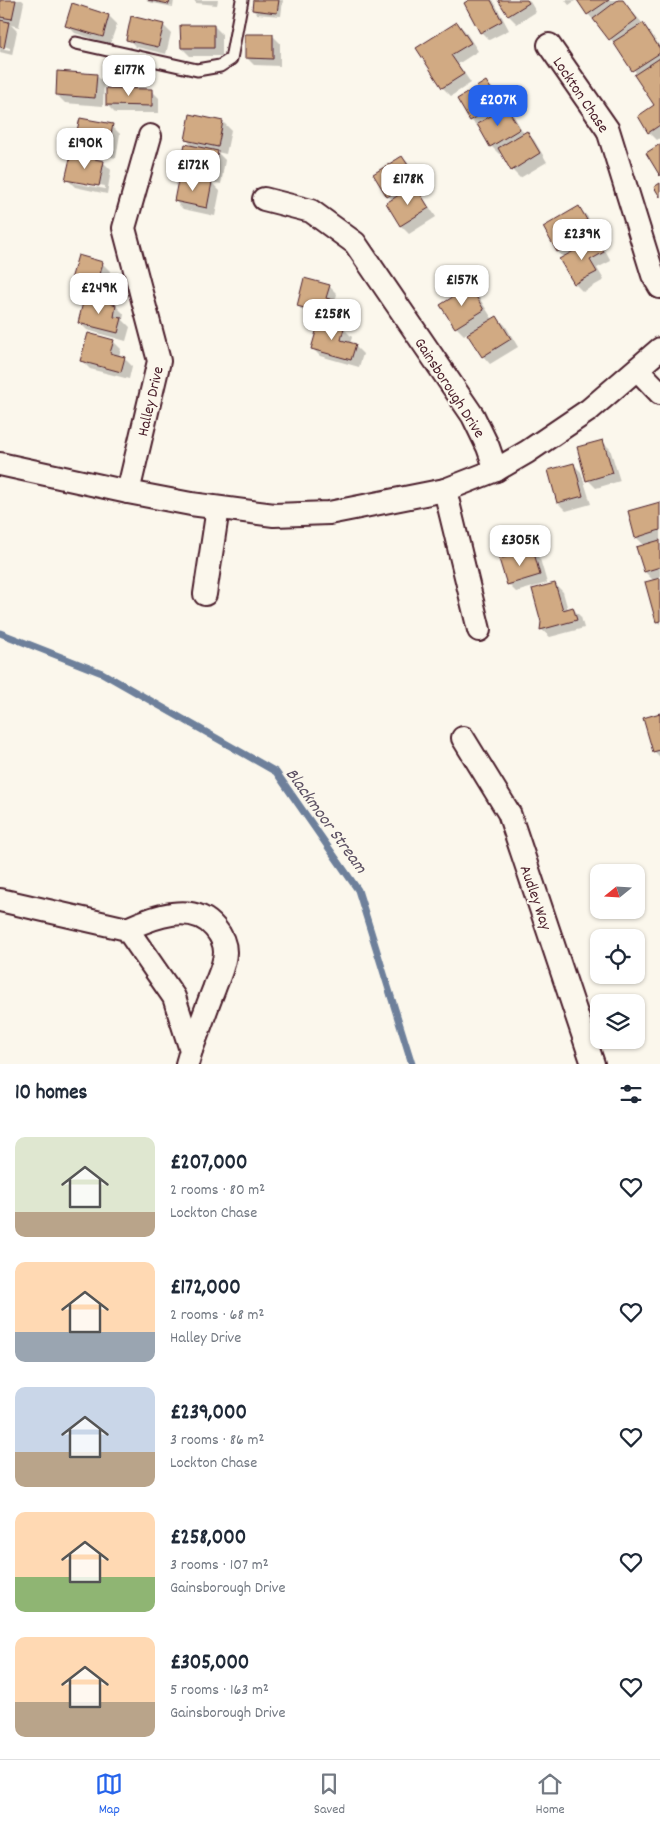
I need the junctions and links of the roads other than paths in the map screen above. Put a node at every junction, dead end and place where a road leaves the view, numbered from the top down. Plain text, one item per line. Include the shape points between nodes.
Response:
1 (242, 0) edge
2 (76, 43) dead end
3 (548, 45) dead end
4 (150, 136) dead end
5 (264, 199) dead end
6 (660, 287) edge
7 (660, 350) edge
8 (638, 370) junction
9 (660, 393) edge
10 (0, 464) edge
11 (496, 470) junction
12 (445, 490) junction
13 (128, 492) junction
14 (218, 508) junction
15 (205, 594) dead end
16 (479, 630) dead end
17 (463, 738) dead end
18 (0, 900) edge
19 (127, 929) junction
20 (189, 1057) edge
21 (593, 1064) edge

1 - 2 lane via 231,59 220,66 197,70
3 - 6 street, Lockton Chase via 608,130 653,275
4 - 13 street, Halley Drive via 124,228 159,361
5 - 11 street, Gainsborough Drive via 311,211 354,243 474,416
7 - 8 street
8 - 9 street
8 - 11 street via 569,424
10 - 13 street
11 - 12 street
12 - 14 street via 306,515 274,515
12 - 16 street
13 - 14 street
14 - 15 street
17 - 21 street, Audley Way via 509,813
18 - 19 street
19 - 20 street via 174,997
19 - 20 street via 153,917 178,913 210,921 221,935 225,952 222,968

